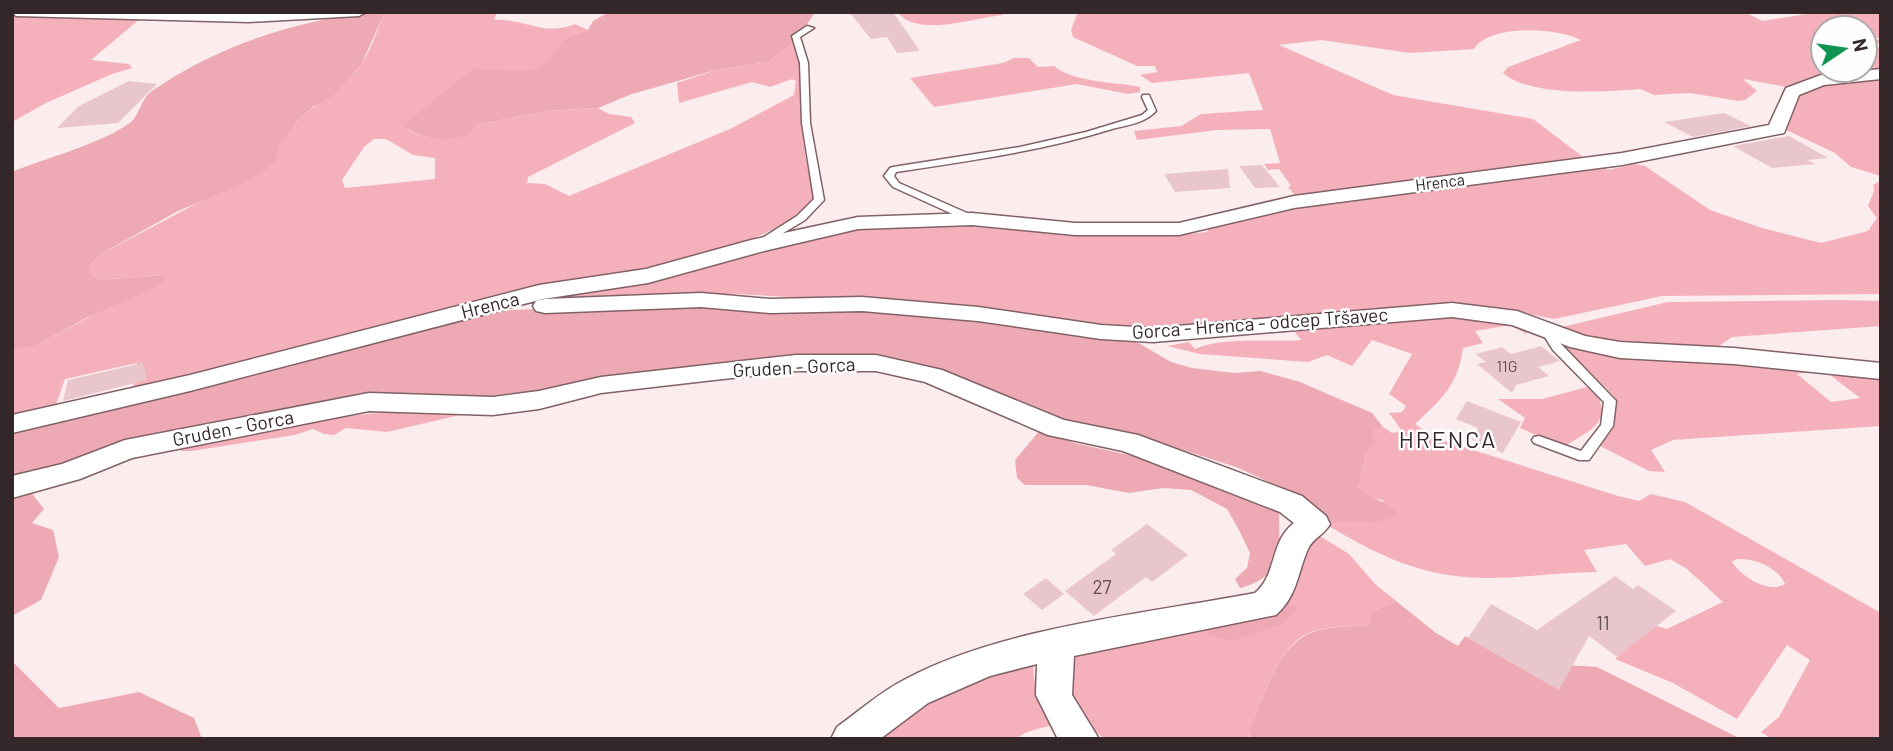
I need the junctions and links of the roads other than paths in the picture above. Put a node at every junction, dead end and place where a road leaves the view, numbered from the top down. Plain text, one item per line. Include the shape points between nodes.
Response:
1 (16, 12) edge
2 (359, 12) edge
3 (810, 28) dead end
4 (1881, 74) edge
5 (1146, 97) dead end
6 (972, 219) junction
7 (759, 245) junction
8 (509, 302) junction
9 (1548, 331) junction
10 (1881, 371) edge
11 (12, 424) edge
12 (1539, 440) dead end
13 (12, 487) edge
14 (1060, 643) junction
15 (849, 739) edge
16 (1080, 739) edge

1 - 2 street via 249,18
3 - 7 lane via 796,36 804,62 806,124 819,200 801,218
4 - 6 street, Hrenca via 1821,80 1792,92 1777,129 1622,159 1294,202 1179,229 1075,229
5 - 6 lane, Hrenca via 1152,111 1134,120 1020,149 893,170 889,176 896,185
6 - 7 street, Hrenca via 858,223
7 - 8 street, Hrenca via 648,276 539,292
8 - 9 street, Gorca - Hrenca - odcep Tršavec via 536,306 701,300 770,306 884,305 1153,335 1452,310 1517,318
8 - 11 street, Hrenca
9 - 10 street, Gorca - Hrenca - odcep Tršavec via 1620,350
9 - 12 lane via 1550,342 1597,383 1610,401 1607,426 1584,457
13 - 14 street, Gruden - Gorca via 125,450 369,402 494,406 601,385 705,373 796,363 876,363 933,376 1058,428 1128,442 1181,460 1291,504 1315,524 1295,539 1278,593 1264,605
14 - 15 street via 950,675 915,692
14 - 16 street via 1051,673 1054,704

